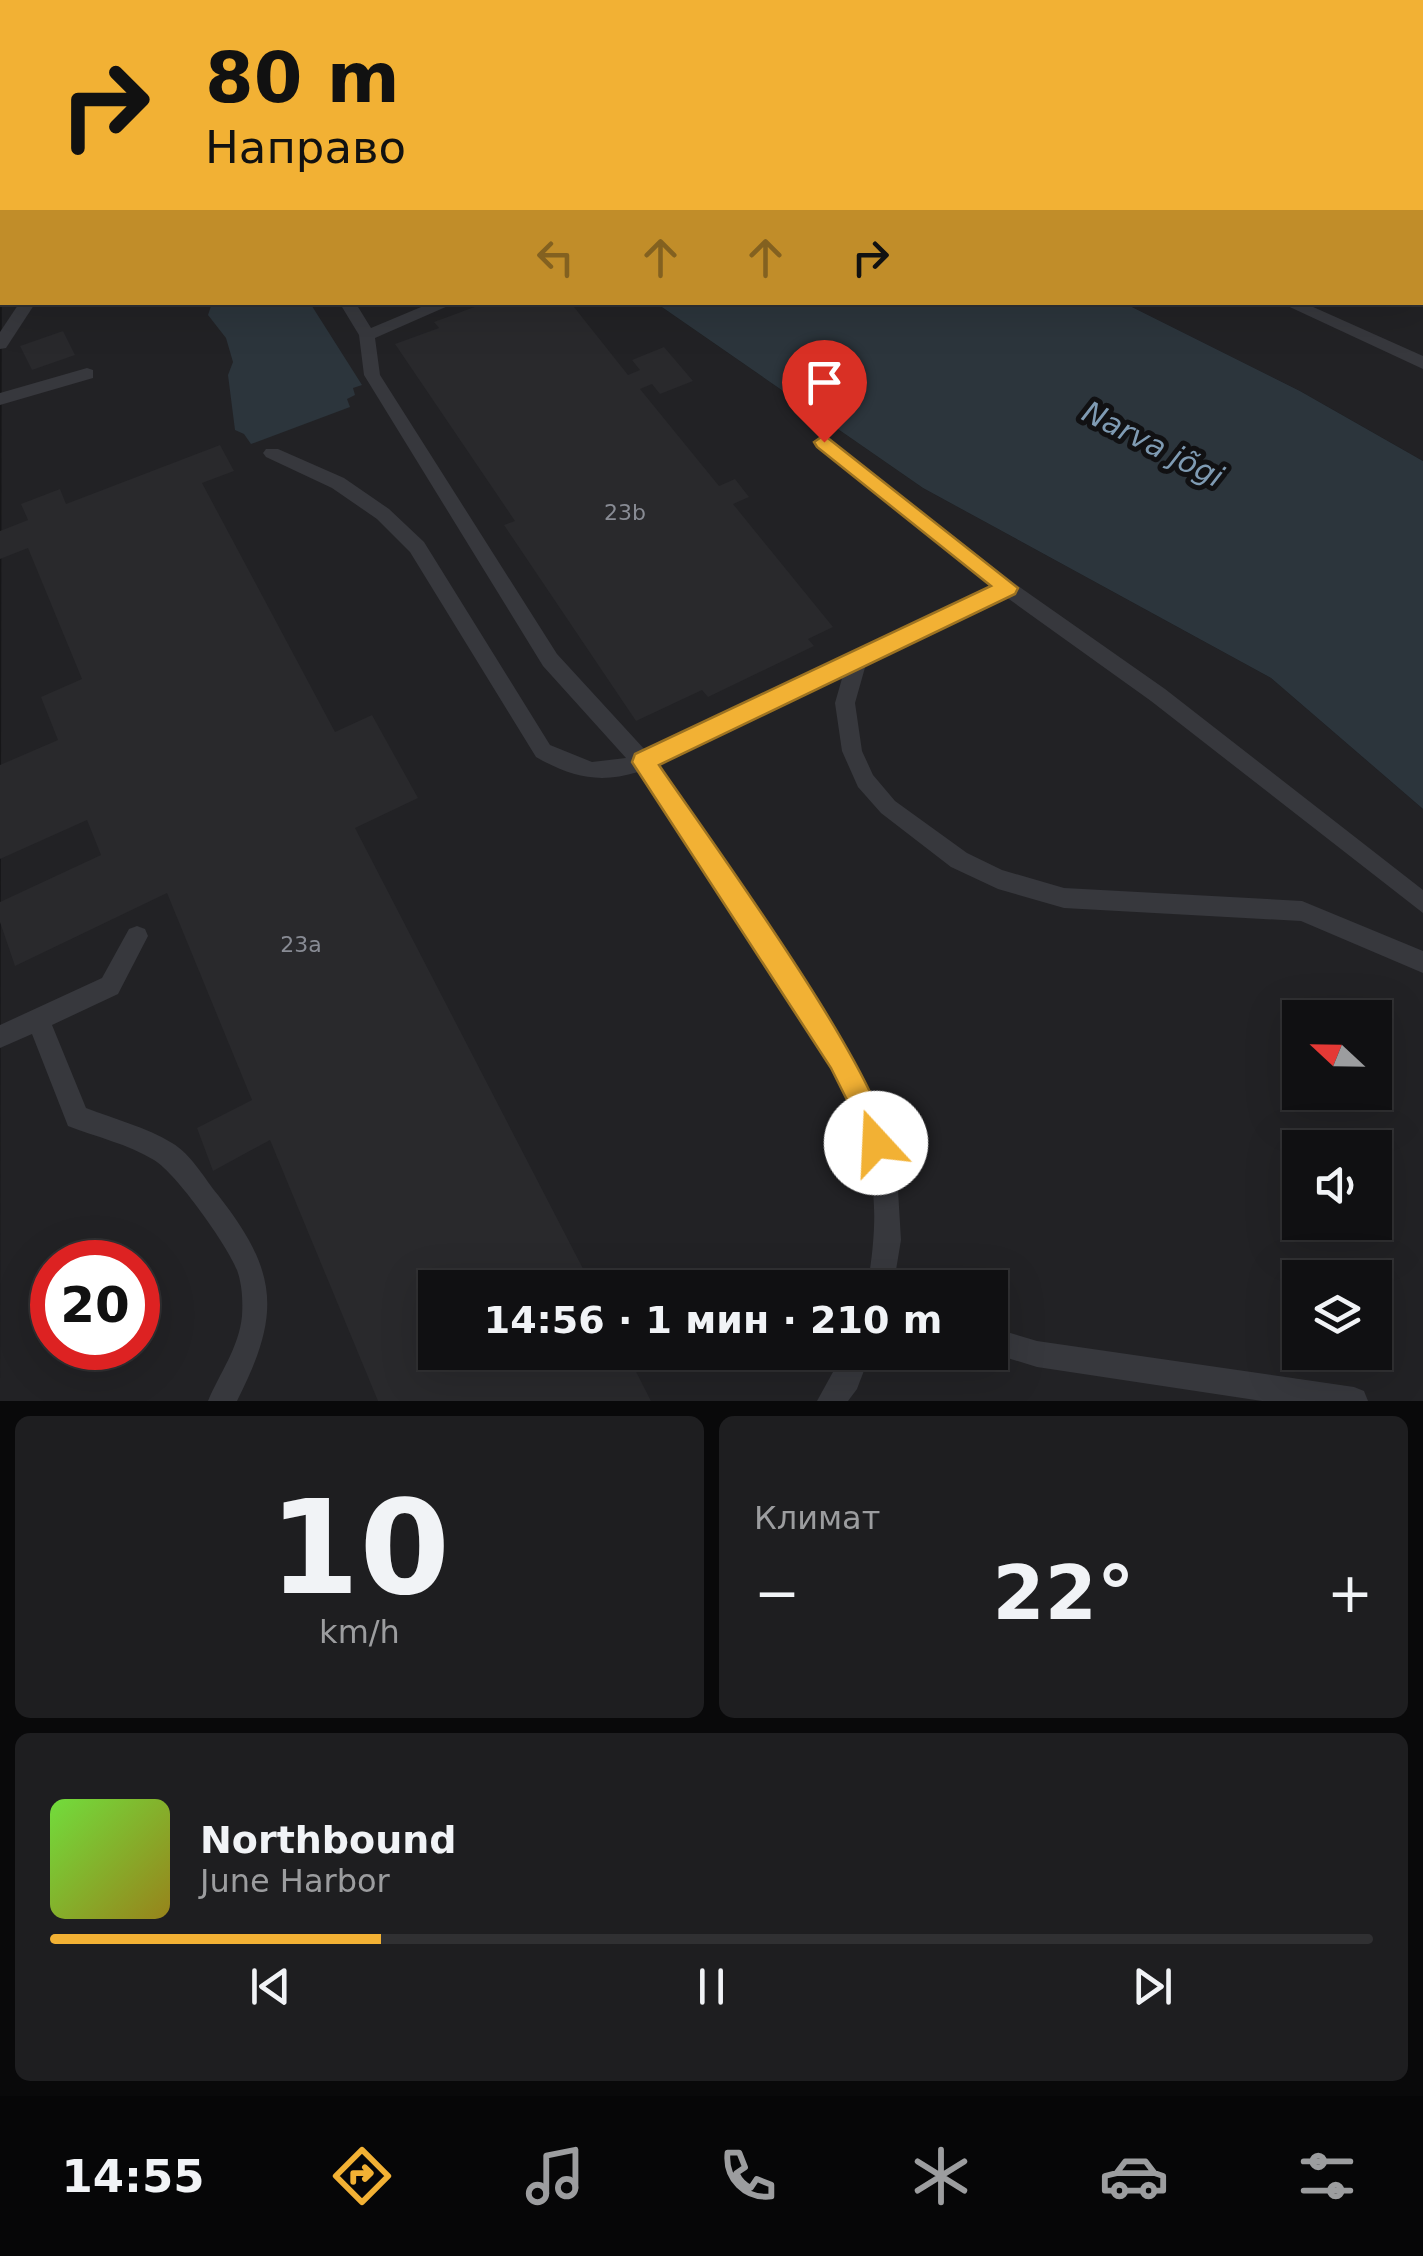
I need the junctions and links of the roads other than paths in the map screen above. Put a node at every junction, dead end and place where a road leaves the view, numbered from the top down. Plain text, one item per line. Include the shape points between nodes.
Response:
1 (26, 305) edge
2 (348, 305) edge
3 (442, 305) edge
4 (1295, 305) edge
5 (367, 336) junction
6 (0, 344) edge
7 (1423, 364) edge
8 (87, 374) dead end
9 (0, 399) edge
10 (824, 442) dead end
11 (272, 453) dead end
12 (1008, 588) junction
13 (857, 660) junction
14 (643, 762) junction
15 (1423, 903) edge
16 (137, 936) dead end
17 (1423, 962) edge
18 (38, 1019) junction
19 (0, 1036) edge
20 (883, 1270) edge
21 (1008, 1345) edge
22 (851, 1370) edge
23 (222, 1401) edge
24 (831, 1401) edge
25 (1354, 1401) edge

1 - 6 lane
2 - 5 lane
3 - 5 lane
4 - 7 lane
5 - 14 lane via 372,375 550,660
8 - 9 lane
10 - 12 lane
11 - 14 lane via 338,484 417,547 543,750 576,770 610,772
12 - 13 lane
12 - 15 lane
13 - 14 lane
13 - 17 lane via 845,703 852,750 866,780 888,807 959,860 1064,898 1302,911
14 - 20 lane via 840,1058 868,1113 885,1174
16 - 18 lane via 110,986
18 - 19 lane
18 - 23 lane via 77,1118 166,1153 250,1263 257,1302 245,1360
21 - 25 lane
22 - 24 lane

